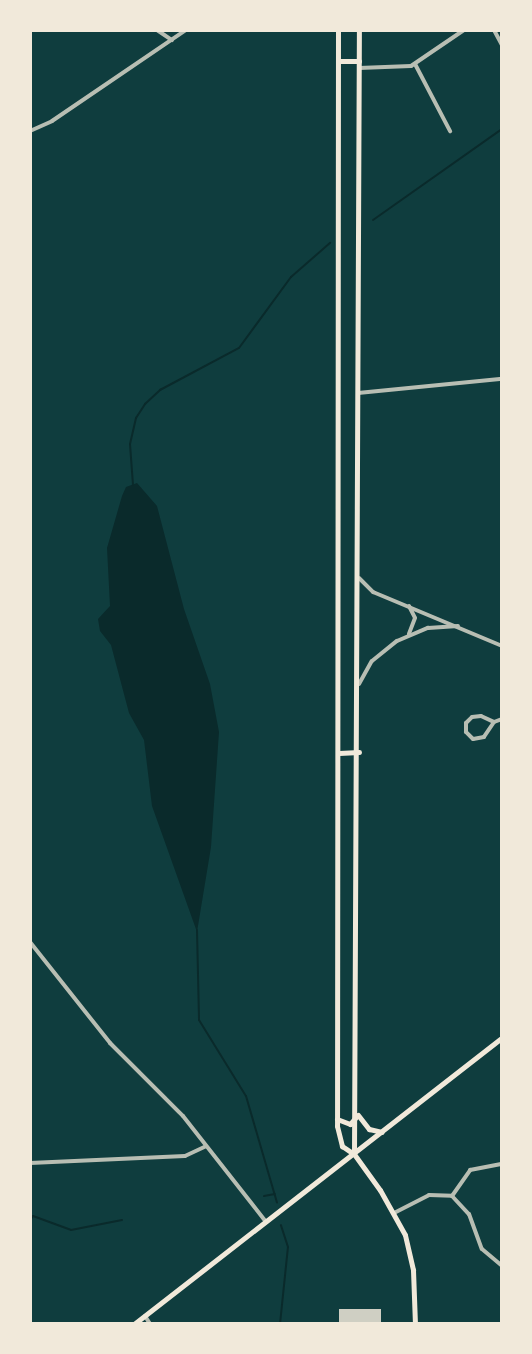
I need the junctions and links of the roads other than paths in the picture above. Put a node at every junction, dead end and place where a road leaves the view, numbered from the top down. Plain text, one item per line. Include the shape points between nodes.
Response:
1 (157, 30) edge
2 (186, 30) edge
3 (338, 30) edge
4 (359, 30) edge
5 (464, 30) edge
6 (494, 30) edge
7 (172, 40) junction
8 (502, 45) edge
9 (338, 61) junction
10 (359, 61) junction
11 (415, 64) junction
12 (359, 68) junction
13 (30, 131) edge
14 (450, 131) dead end
15 (502, 379) edge
16 (358, 393) junction
17 (359, 578) junction
18 (408, 605) junction
19 (462, 627) junction
20 (409, 635) junction
21 (502, 646) edge
22 (359, 684) junction
23 (502, 719) edge
24 (494, 722) junction
25 (359, 752) junction
26 (339, 753) junction
27 (30, 942) edge
28 (502, 1038) edge
29 (357, 1114) junction
30 (337, 1119) junction
31 (384, 1131) junction
32 (206, 1146) junction
33 (354, 1154) junction
34 (30, 1163) edge
35 (502, 1164) edge
36 (452, 1196) junction
37 (394, 1213) junction
38 (267, 1222) junction
39 (502, 1266) edge
40 (145, 1316) junction
41 (134, 1324) edge
42 (150, 1324) edge
43 (415, 1324) edge

1 - 7 street
2 - 7 street
3 - 9 main road
4 - 10 main road
5 - 11 street
6 - 8 street
7 - 13 street via 52,121
9 - 10 main road
9 - 26 main road
10 - 12 main road
11 - 12 street
11 - 14 street
12 - 16 main road
15 - 16 street
16 - 17 main road
17 - 18 street via 373,592
17 - 22 main road
18 - 19 street
18 - 20 street via 415,618
19 - 20 street via 435,627
19 - 21 street
20 - 22 street via 376,657
22 - 25 main road
23 - 24 street
24 - 24 street via 481,739 471,738 465,730 467,721 474,716
25 - 26 main road
25 - 29 main road
26 - 30 main road
27 - 32 street via 116,1051 168,1101
28 - 31 main road
29 - 30 main road via 350,1124
29 - 31 main road via 369,1129
29 - 33 main road
30 - 33 main road via 342,1146
31 - 33 main road
32 - 34 street via 185,1156
32 - 38 street
33 - 37 main road
33 - 38 main road
35 - 36 street via 466,1173
36 - 37 street via 429,1195
36 - 39 street via 469,1214 482,1249
37 - 43 main road via 411,1259
38 - 40 main road
40 - 41 main road
40 - 42 street

